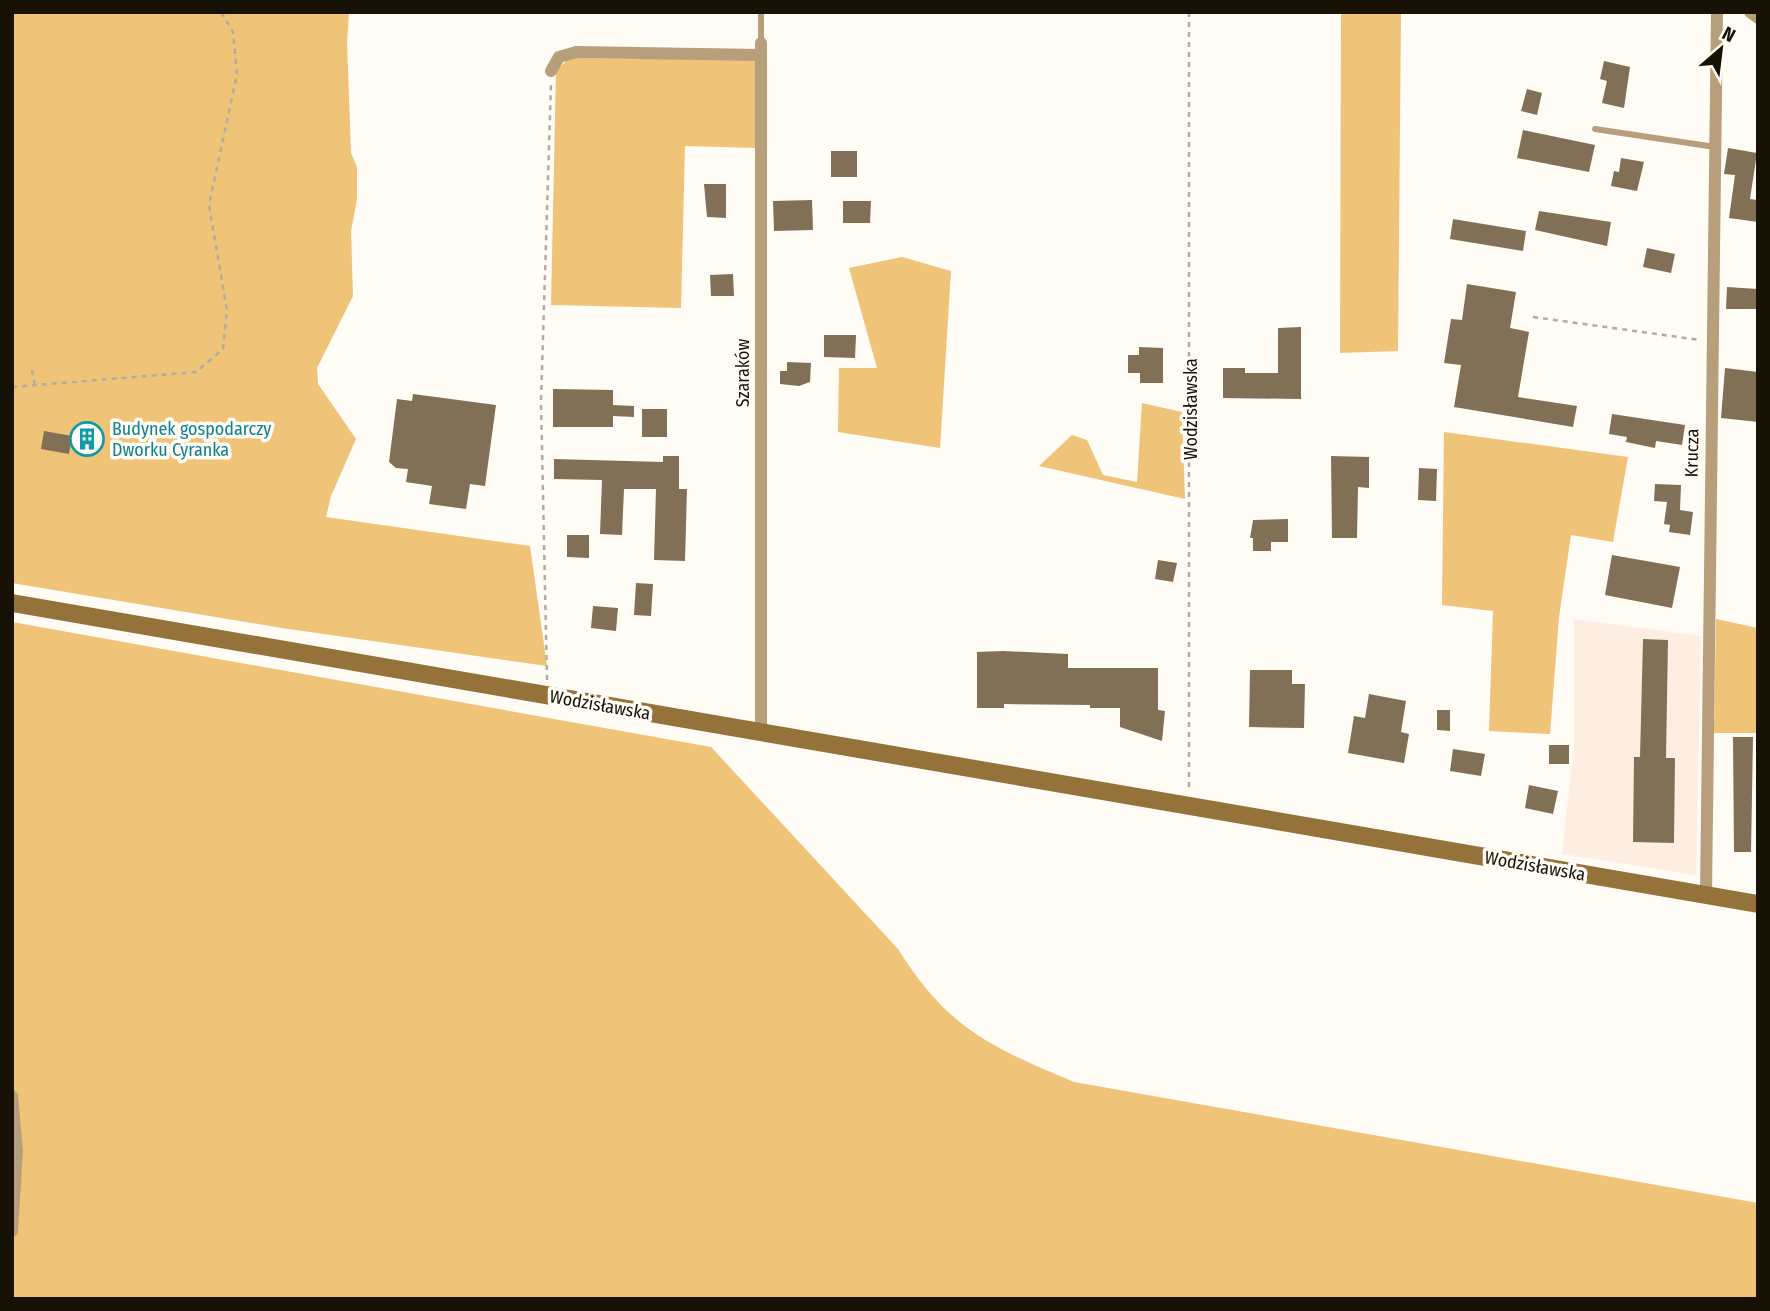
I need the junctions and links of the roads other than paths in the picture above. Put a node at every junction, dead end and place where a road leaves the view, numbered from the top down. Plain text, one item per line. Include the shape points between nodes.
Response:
1 (761, 12) edge
2 (1717, 12) edge
3 (1750, 12) edge
4 (1758, 18) edge
5 (761, 49) junction
6 (551, 71) road end
7 (1595, 129) dead end
8 (1714, 147) junction
9 (12, 603) edge
10 (761, 733) junction
11 (1706, 895) junction
12 (1758, 904) edge
13 (12, 1096) edge
14 (12, 1231) edge

1 - 5 lane, Szaraków
2 - 8 street, Krucza
3 - 4 street
5 - 6 street via 576,52 559,57
5 - 10 street, Szaraków
7 - 8 lane
8 - 11 street, Krucza
9 - 10 main road, Wodzisławska
10 - 11 main road, Wodzisławska
11 - 12 main road, Wodzisławska
13 - 14 street via 17,1151

